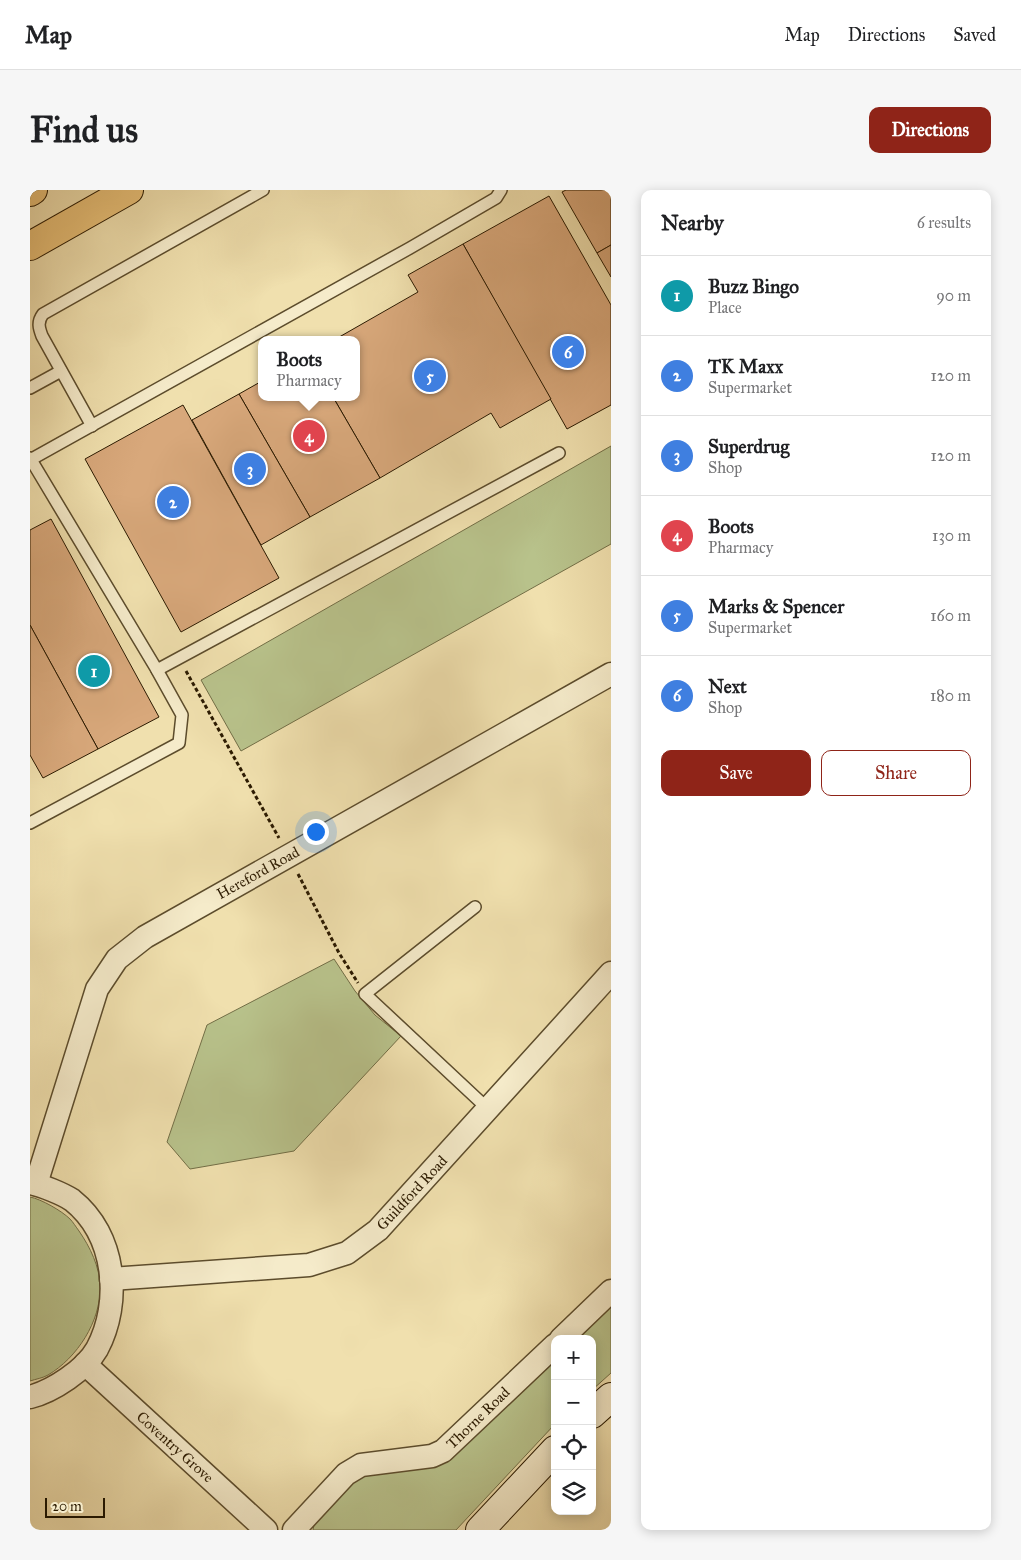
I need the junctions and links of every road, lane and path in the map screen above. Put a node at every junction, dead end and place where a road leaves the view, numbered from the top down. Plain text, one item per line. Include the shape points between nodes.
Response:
1 (129, 190) edge
2 (263, 190) edge
3 (502, 190) edge
4 (30, 246) edge
5 (61, 371) junction
6 (30, 388) edge
7 (92, 426) junction
8 (559, 453) dead end
9 (30, 460) edge
10 (179, 658) junction
11 (157, 670) junction
12 (611, 674) edge
13 (30, 824) edge
14 (289, 856) junction
15 (475, 907) dead end
16 (611, 973) edge
17 (364, 994) junction
18 (488, 1109) junction
19 (33, 1184) edge
20 (111, 1279) junction
21 (611, 1291) edge
22 (565, 1335) edge
23 (551, 1349) edge
24 (85, 1364) junction
25 (30, 1397) edge
26 (611, 1397) edge
27 (596, 1410) edge
28 (551, 1454) edge
29 (266, 1530) edge
30 (294, 1530) edge
31 (480, 1530) edge

1 - 4 highway
2 - 5 lane via 43,314 39,326 42,336
3 - 7 lane via 496,198 410,248
5 - 6 lane
5 - 7 lane
7 - 9 lane
8 - 10 lane
9 - 11 lane
10 - 11 lane
10 - 14 path
11 - 13 lane via 182,715 179,743
12 - 14 street, Hereford Road
14 - 17 path
14 - 19 street, Hereford Road via 145,937 117,959 97,989
15 - 17 lane
16 - 18 street, Guildford Road
17 - 18 lane
18 - 20 street, Guildford Road via 378,1230 347,1253 309,1265
19 - 20 street via 71,1200 93,1222 106,1247
20 - 24 street via 112,1300 107,1323 96,1350
21 - 22 street
23 - 30 street, Thorne Road via 443,1451 432,1456 361,1465 346,1474
24 - 25 street via 61,1384
24 - 29 street, Coventry Grove
26 - 27 street
28 - 31 street

